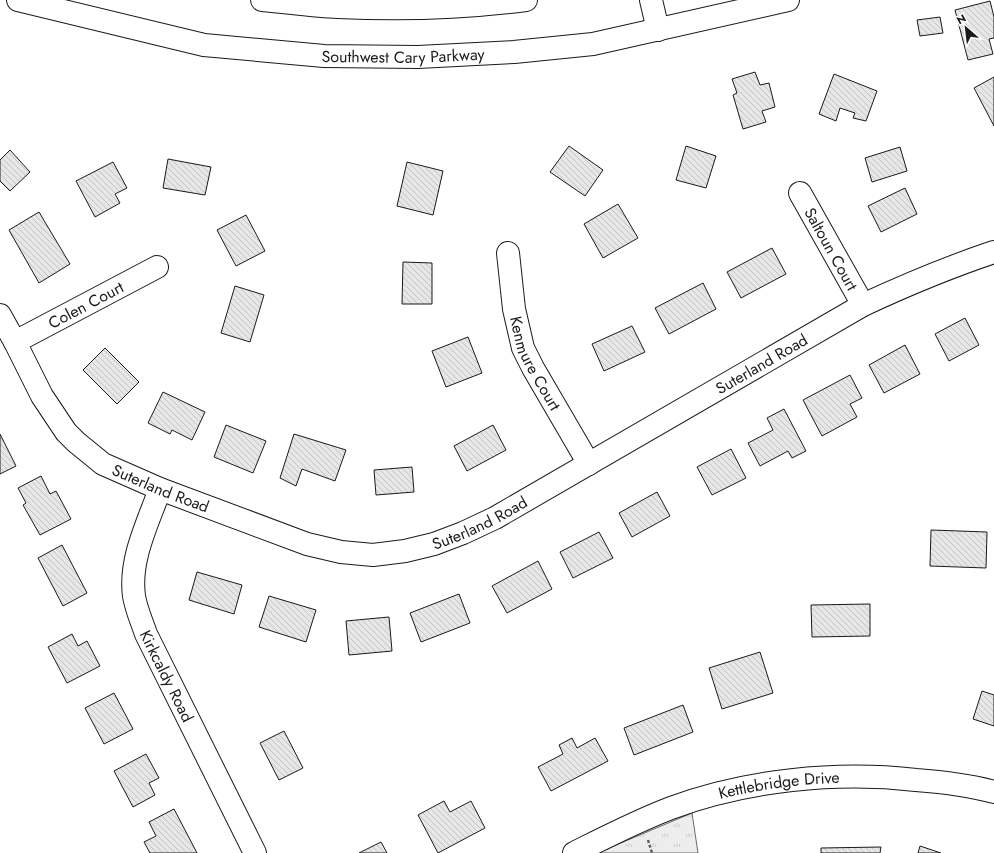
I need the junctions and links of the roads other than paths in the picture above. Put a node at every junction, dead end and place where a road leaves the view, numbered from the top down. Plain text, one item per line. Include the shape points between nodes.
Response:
1 (18, 0) edge
2 (262, 0) edge
3 (526, 0) edge
4 (651, 0) edge
5 (788, 0) edge
6 (658, 30) junction
7 (800, 193) dead end
8 (994, 252) edge
9 (508, 253) dead end
10 (157, 267) dead end
11 (863, 305) junction
12 (0, 315) edge
13 (15, 342) junction
14 (589, 464) junction
15 (160, 489) junction
16 (994, 792) edge
17 (255, 853) edge
18 (574, 853) edge

1 - 6 street, Southwest Cary Parkway via 204,44 324,56 418,57 514,52 592,44
2 - 3 street via 337,7 396,8
4 - 6 street
5 - 6 street, Southwest Cary Parkway
7 - 11 street, Saltoun Court
8 - 11 street, Suterland Road via 959,263
9 - 14 street, Kenmure Court via 514,309 524,348 532,368
10 - 13 street, Colen Court
11 - 14 street, Suterland Road
12 - 13 street, Suterland Road
13 - 15 street, Suterland Road via 42,396 57,420 76,442 103,464
14 - 15 street, Suterland Road via 496,518 463,534 427,546 373,555 341,552 307,544
15 - 17 street, Kirkcaldy Road via 134,566 134,596 138,613 146,634
16 - 18 street, Kettlebridge Drive via 952,783 872,776 794,780 750,786 672,808

